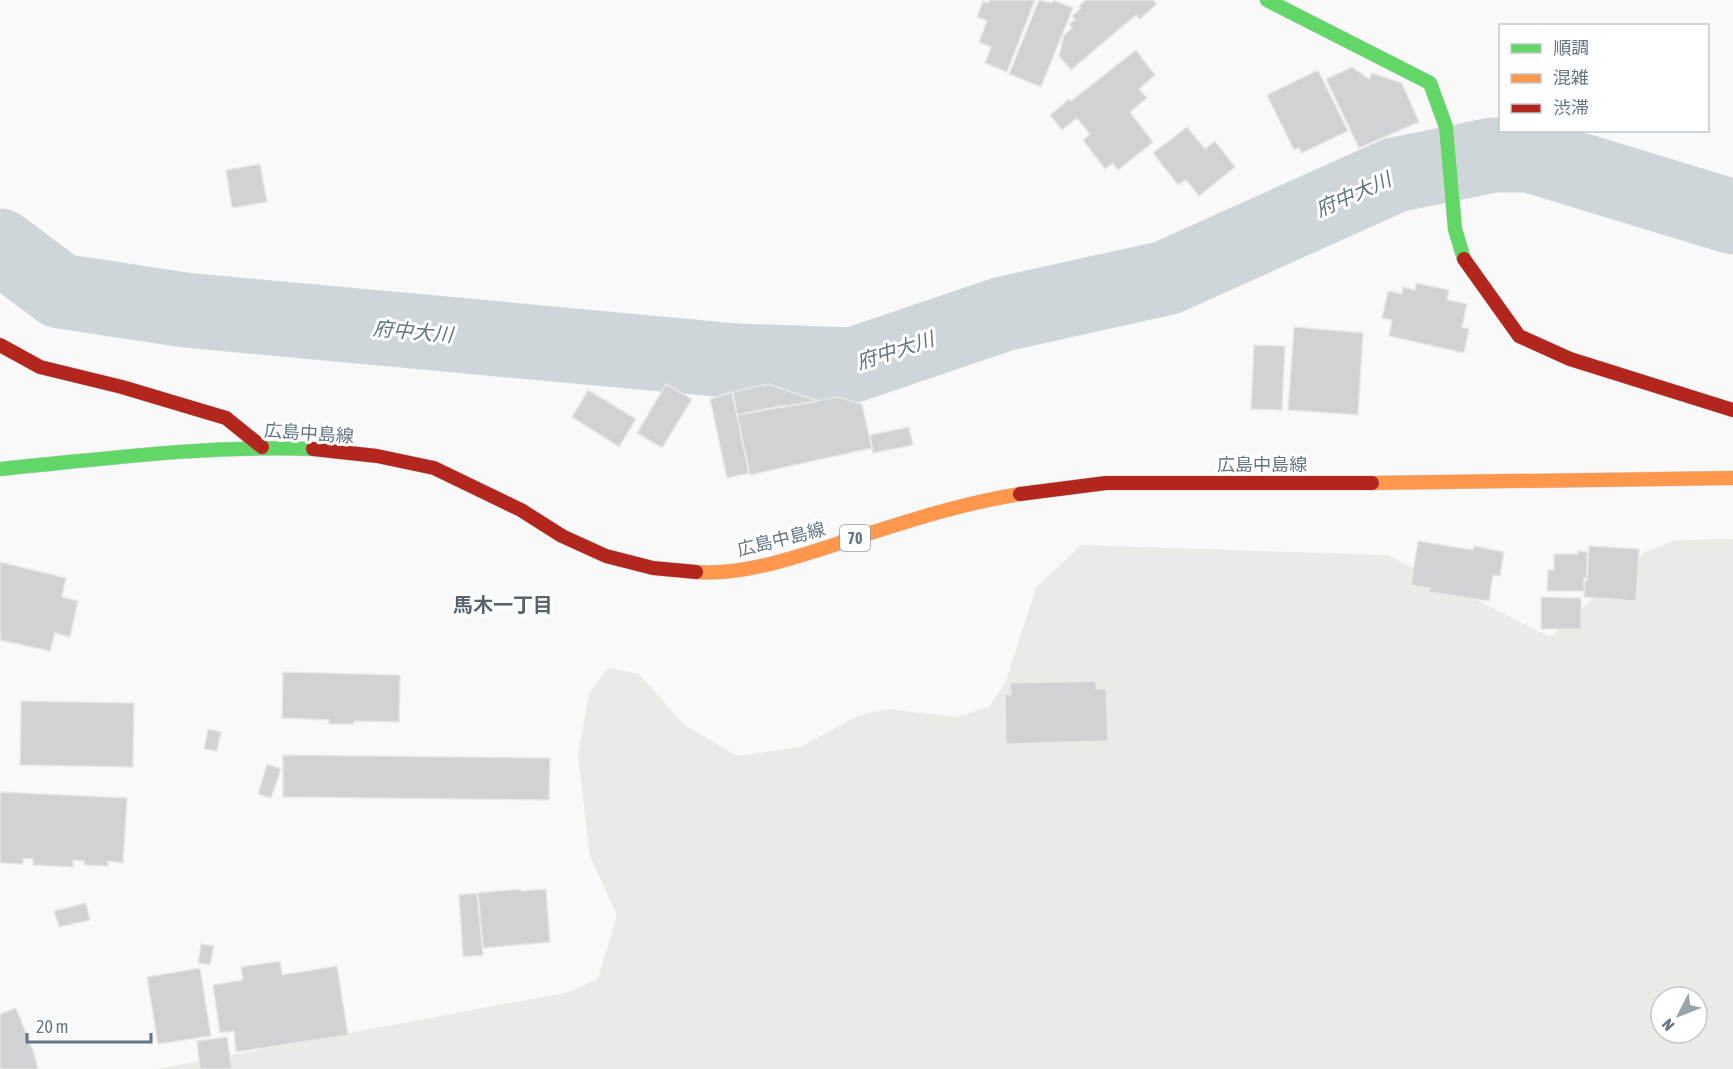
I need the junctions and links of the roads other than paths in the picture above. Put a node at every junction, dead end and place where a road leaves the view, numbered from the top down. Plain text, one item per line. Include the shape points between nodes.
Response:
1 (1267, 0) edge
2 (0, 345) edge
3 (1733, 410) edge
4 (262, 447) junction
5 (0, 469) edge
6 (1733, 478) edge

1 - 3 main road via 1430,83 1446,127 1455,229 1464,259 1519,336 1570,359
2 - 4 main road via 40,367 226,418
4 - 5 main road, 広島中島線 / 70
4 - 6 main road, 広島中島線 / 70 via 320,449 434,468 606,556 653,568 701,572 749,568 796,558 988,499 1094,484

